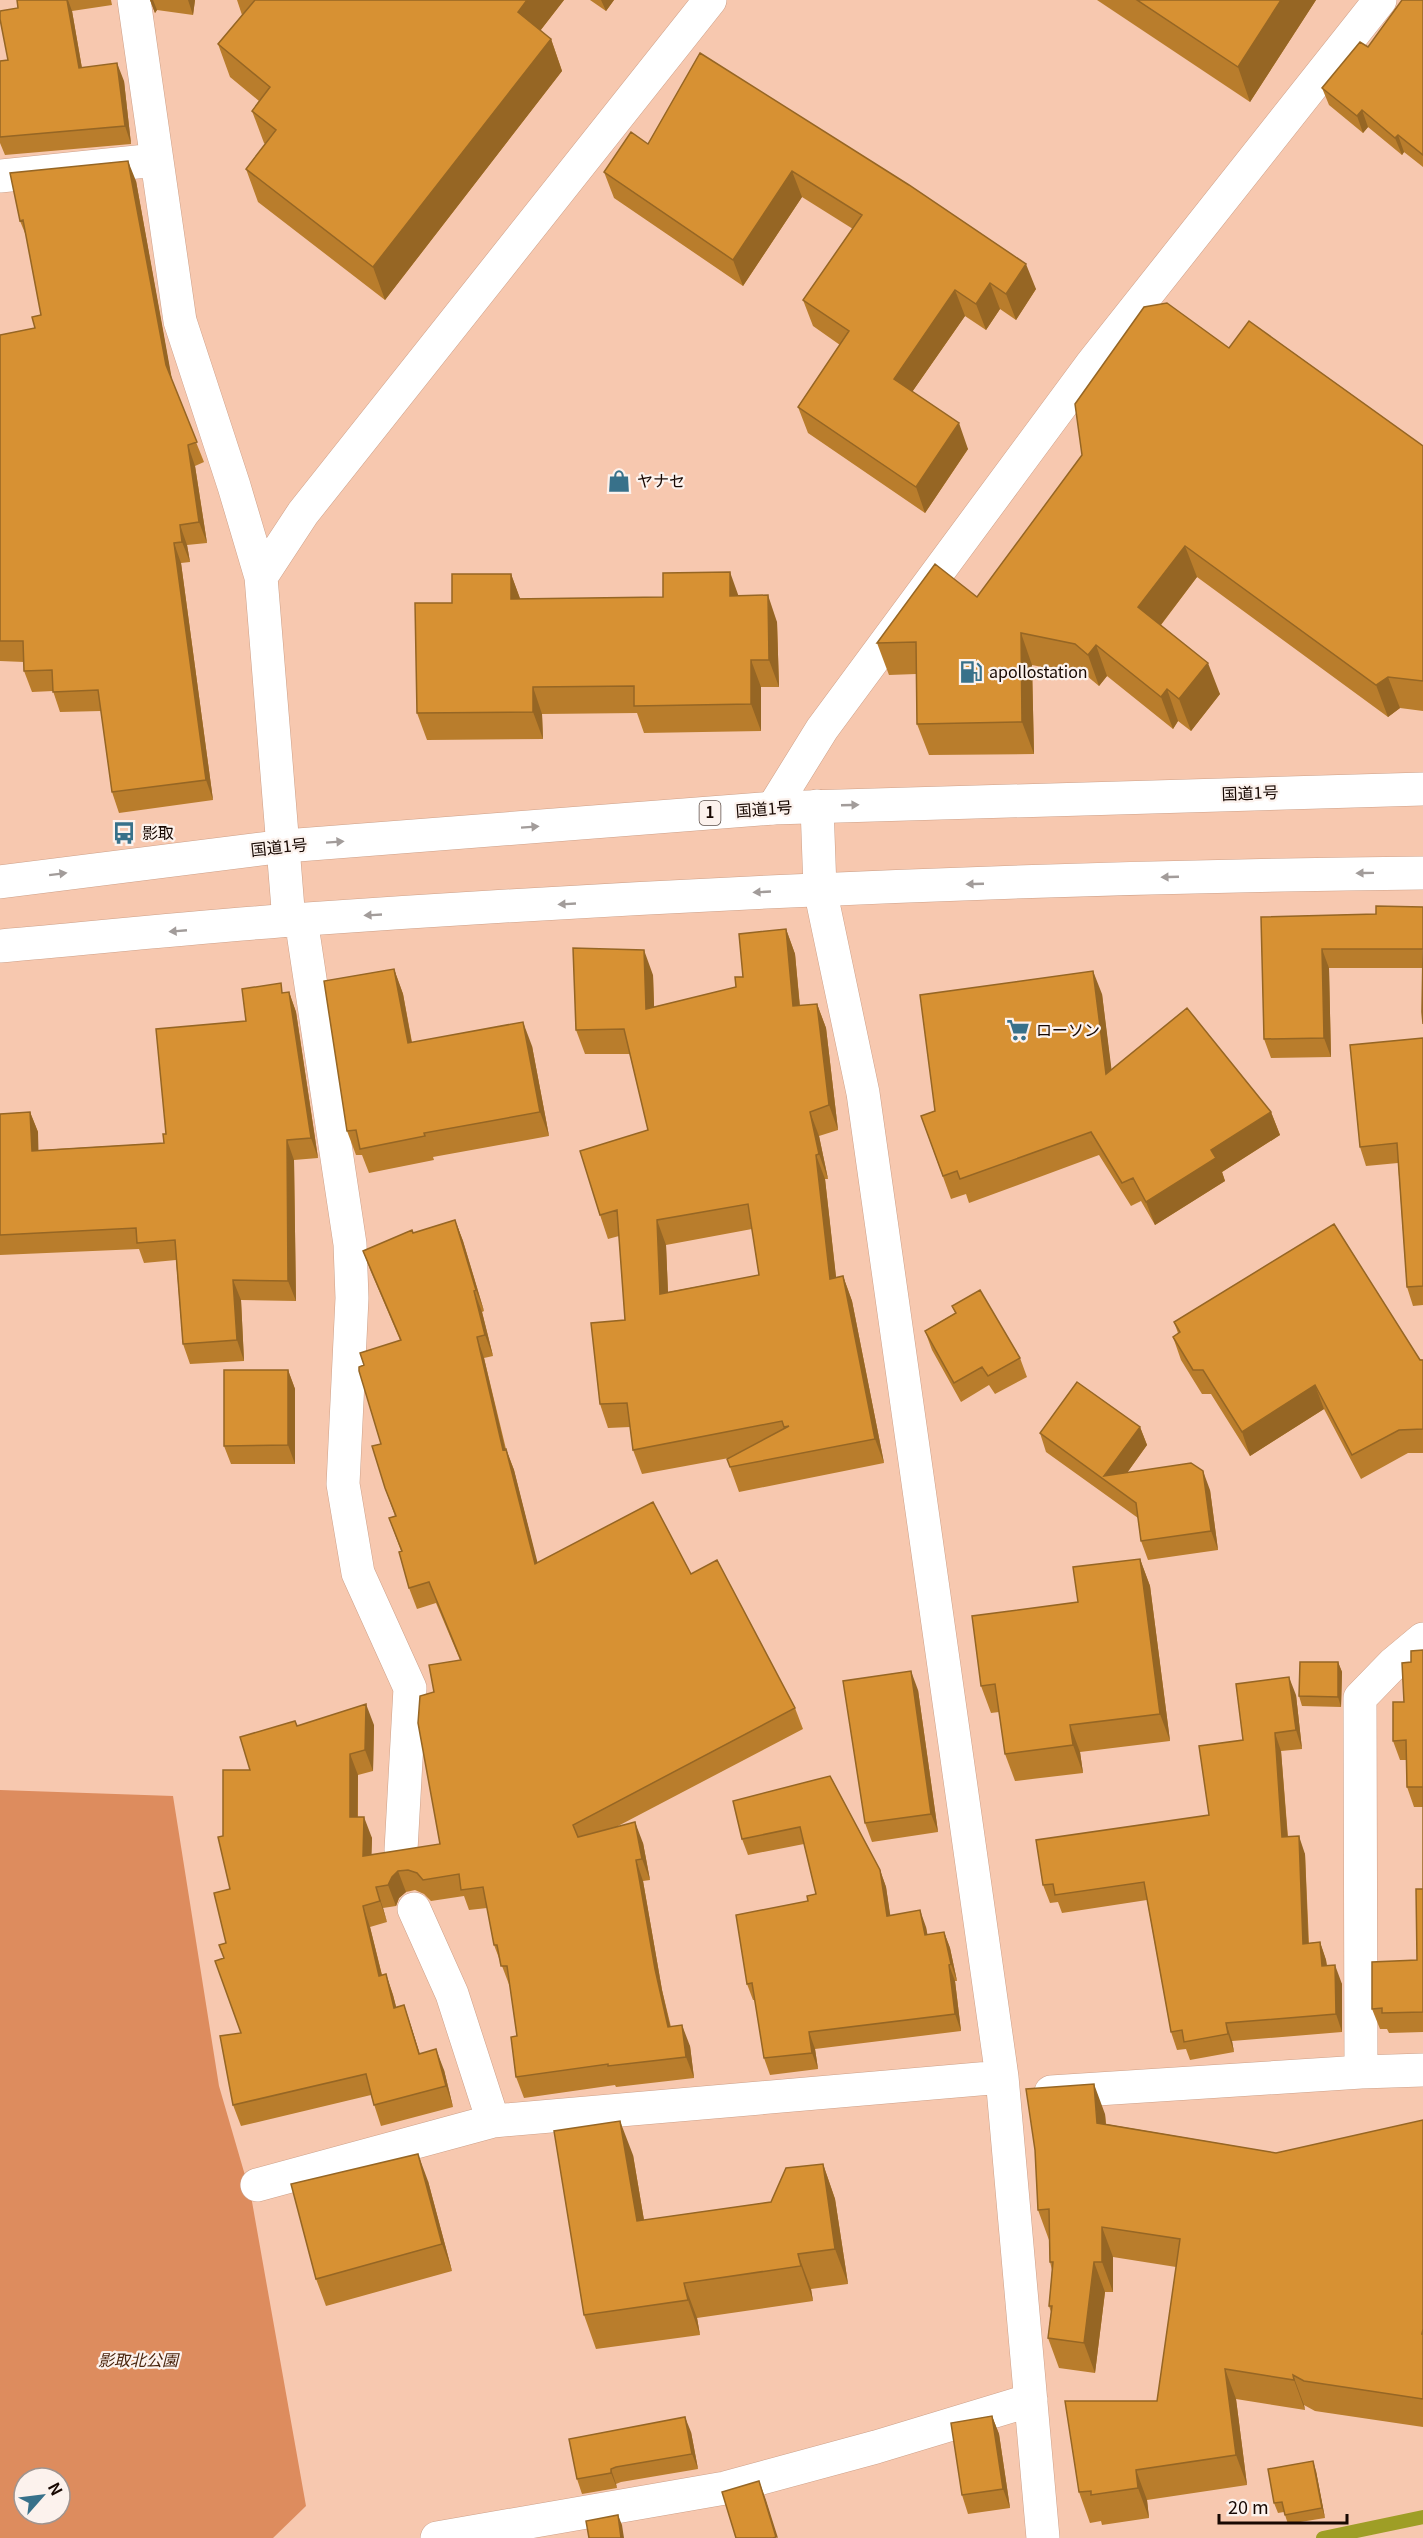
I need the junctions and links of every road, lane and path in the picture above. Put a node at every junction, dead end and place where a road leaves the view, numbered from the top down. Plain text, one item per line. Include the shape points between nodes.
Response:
1 (134, 0) edge
2 (710, 0) edge
3 (1380, 0) edge
4 (156, 160) junction
5 (0, 176) edge
6 (261, 577) junction
7 (1423, 789) edge
8 (817, 806) junction
9 (773, 808) junction
10 (285, 846) junction
11 (1423, 873) edge
12 (0, 882) edge
13 (820, 889) junction
14 (295, 920) junction
15 (0, 946) edge
16 (1423, 1639) edge
17 (401, 1850) edge
18 (414, 1909) dead end
19 (1423, 2070) edge
20 (1362, 2072) junction
21 (1003, 2086) junction
22 (493, 2121) junction
23 (257, 2185) dead end
24 (1031, 2400) junction
25 (437, 2538) edge
26 (1043, 2538) edge

1 - 4 main road
2 - 6 main road via 303,513
3 - 9 main road via 1091,365 822,729
4 - 5 main road
4 - 6 main road via 180,321
6 - 10 main road
8 -> 7 main road, 国道1号 / 1
8 - 9 main road, 国道1号 / 1
8 - 13 main road
10 -> 9 main road, 国道1号 / 1
12 -> 10 main road, 国道1号 / 1
10 - 14 main road
11 -> 13 main road via 1255,874
13 -> 14 main road
13 - 21 main road via 863,1094
14 -> 15 main road
14 - 17 main road via 350,1244 352,1298 342,1484 358,1573 410,1688
16 - 20 main road via 1360,1698
18 - 22 main road via 452,1994
19 - 20 main road
20 - 21 main road
21 - 22 main road
21 - 24 main road
22 - 23 main road
24 - 25 main road via 725,2488
24 - 26 main road

